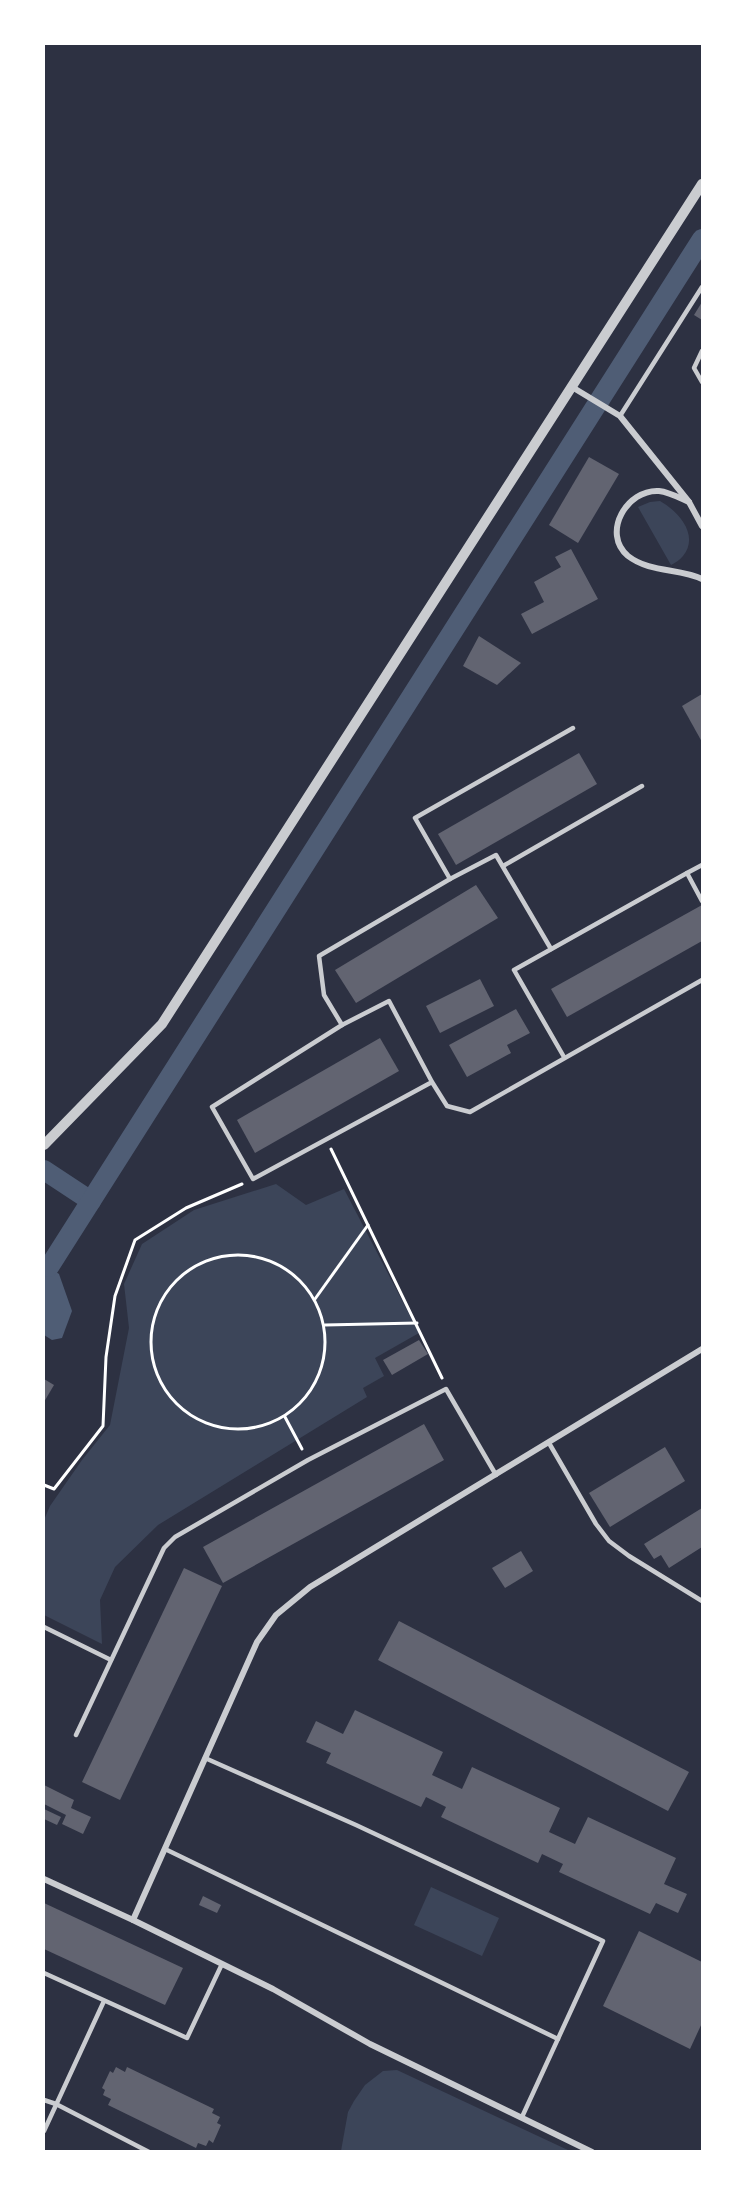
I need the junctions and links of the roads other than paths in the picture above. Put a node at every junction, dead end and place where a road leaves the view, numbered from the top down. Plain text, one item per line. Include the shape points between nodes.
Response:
1 (702, 184) edge
2 (702, 287) edge
3 (702, 351) edge
4 (702, 382) edge
5 (576, 389) junction
6 (618, 414) junction
7 (689, 502) junction
8 (702, 523) edge
9 (702, 579) edge
10 (573, 728) dead end
11 (642, 786) dead end
12 (702, 865) edge
13 (502, 866) junction
14 (687, 873) junction
15 (450, 879) junction
16 (702, 901) edge
17 (551, 949) junction
18 (702, 980) edge
19 (342, 1026) junction
20 (564, 1057) junction
21 (432, 1082) junction
22 (44, 1145) edge
23 (702, 1349) edge
24 (549, 1443) junction
25 (496, 1475) junction
26 (702, 1601) edge
27 (44, 1627) edge
28 (111, 1660) junction
29 (76, 1735) dead end
30 (205, 1758) junction
31 (165, 1849) junction
32 (44, 1879) edge
33 (134, 1920) junction
34 (222, 1964) junction
35 (44, 1973) edge
36 (104, 2001) junction
37 (558, 2039) junction
38 (44, 2100) edge
39 (56, 2104) junction
40 (522, 2117) junction
41 (44, 2131) edge
42 (149, 2151) edge
43 (592, 2151) edge

1 - 5 street
2 - 6 lane
3 - 4 lane via 694,368
5 - 6 street
5 - 22 street via 162,1024
6 - 7 street
7 - 8 street
7 - 9 street via 658,491 640,495 621,513 616,529 618,541 626,554 646,566
10 - 15 lane via 415,818
11 - 13 lane
12 - 14 lane
13 - 15 lane via 496,855
13 - 17 lane
14 - 16 lane
14 - 17 lane
15 - 19 lane via 319,956 324,994
17 - 20 lane via 514,970
18 - 20 lane
19 - 21 lane via 390,1001
19 - 21 lane via 212,1107 253,1179
20 - 21 lane via 470,1113 447,1106
23 - 24 street
24 - 25 street
24 - 26 lane via 609,1541
25 - 28 lane via 446,1389 308,1460 175,1537 164,1548
25 - 30 street via 310,1587 276,1615 257,1642
27 - 28 lane
28 - 29 lane
30 - 31 street
30 - 37 lane via 603,1941
31 - 33 street
31 - 37 lane
32 - 33 street
33 - 34 street
34 - 36 lane via 187,2038
34 - 40 street via 370,2044
35 - 36 lane
36 - 39 lane
37 - 40 lane
38 - 39 lane
39 - 41 lane
39 - 42 lane
40 - 43 street

